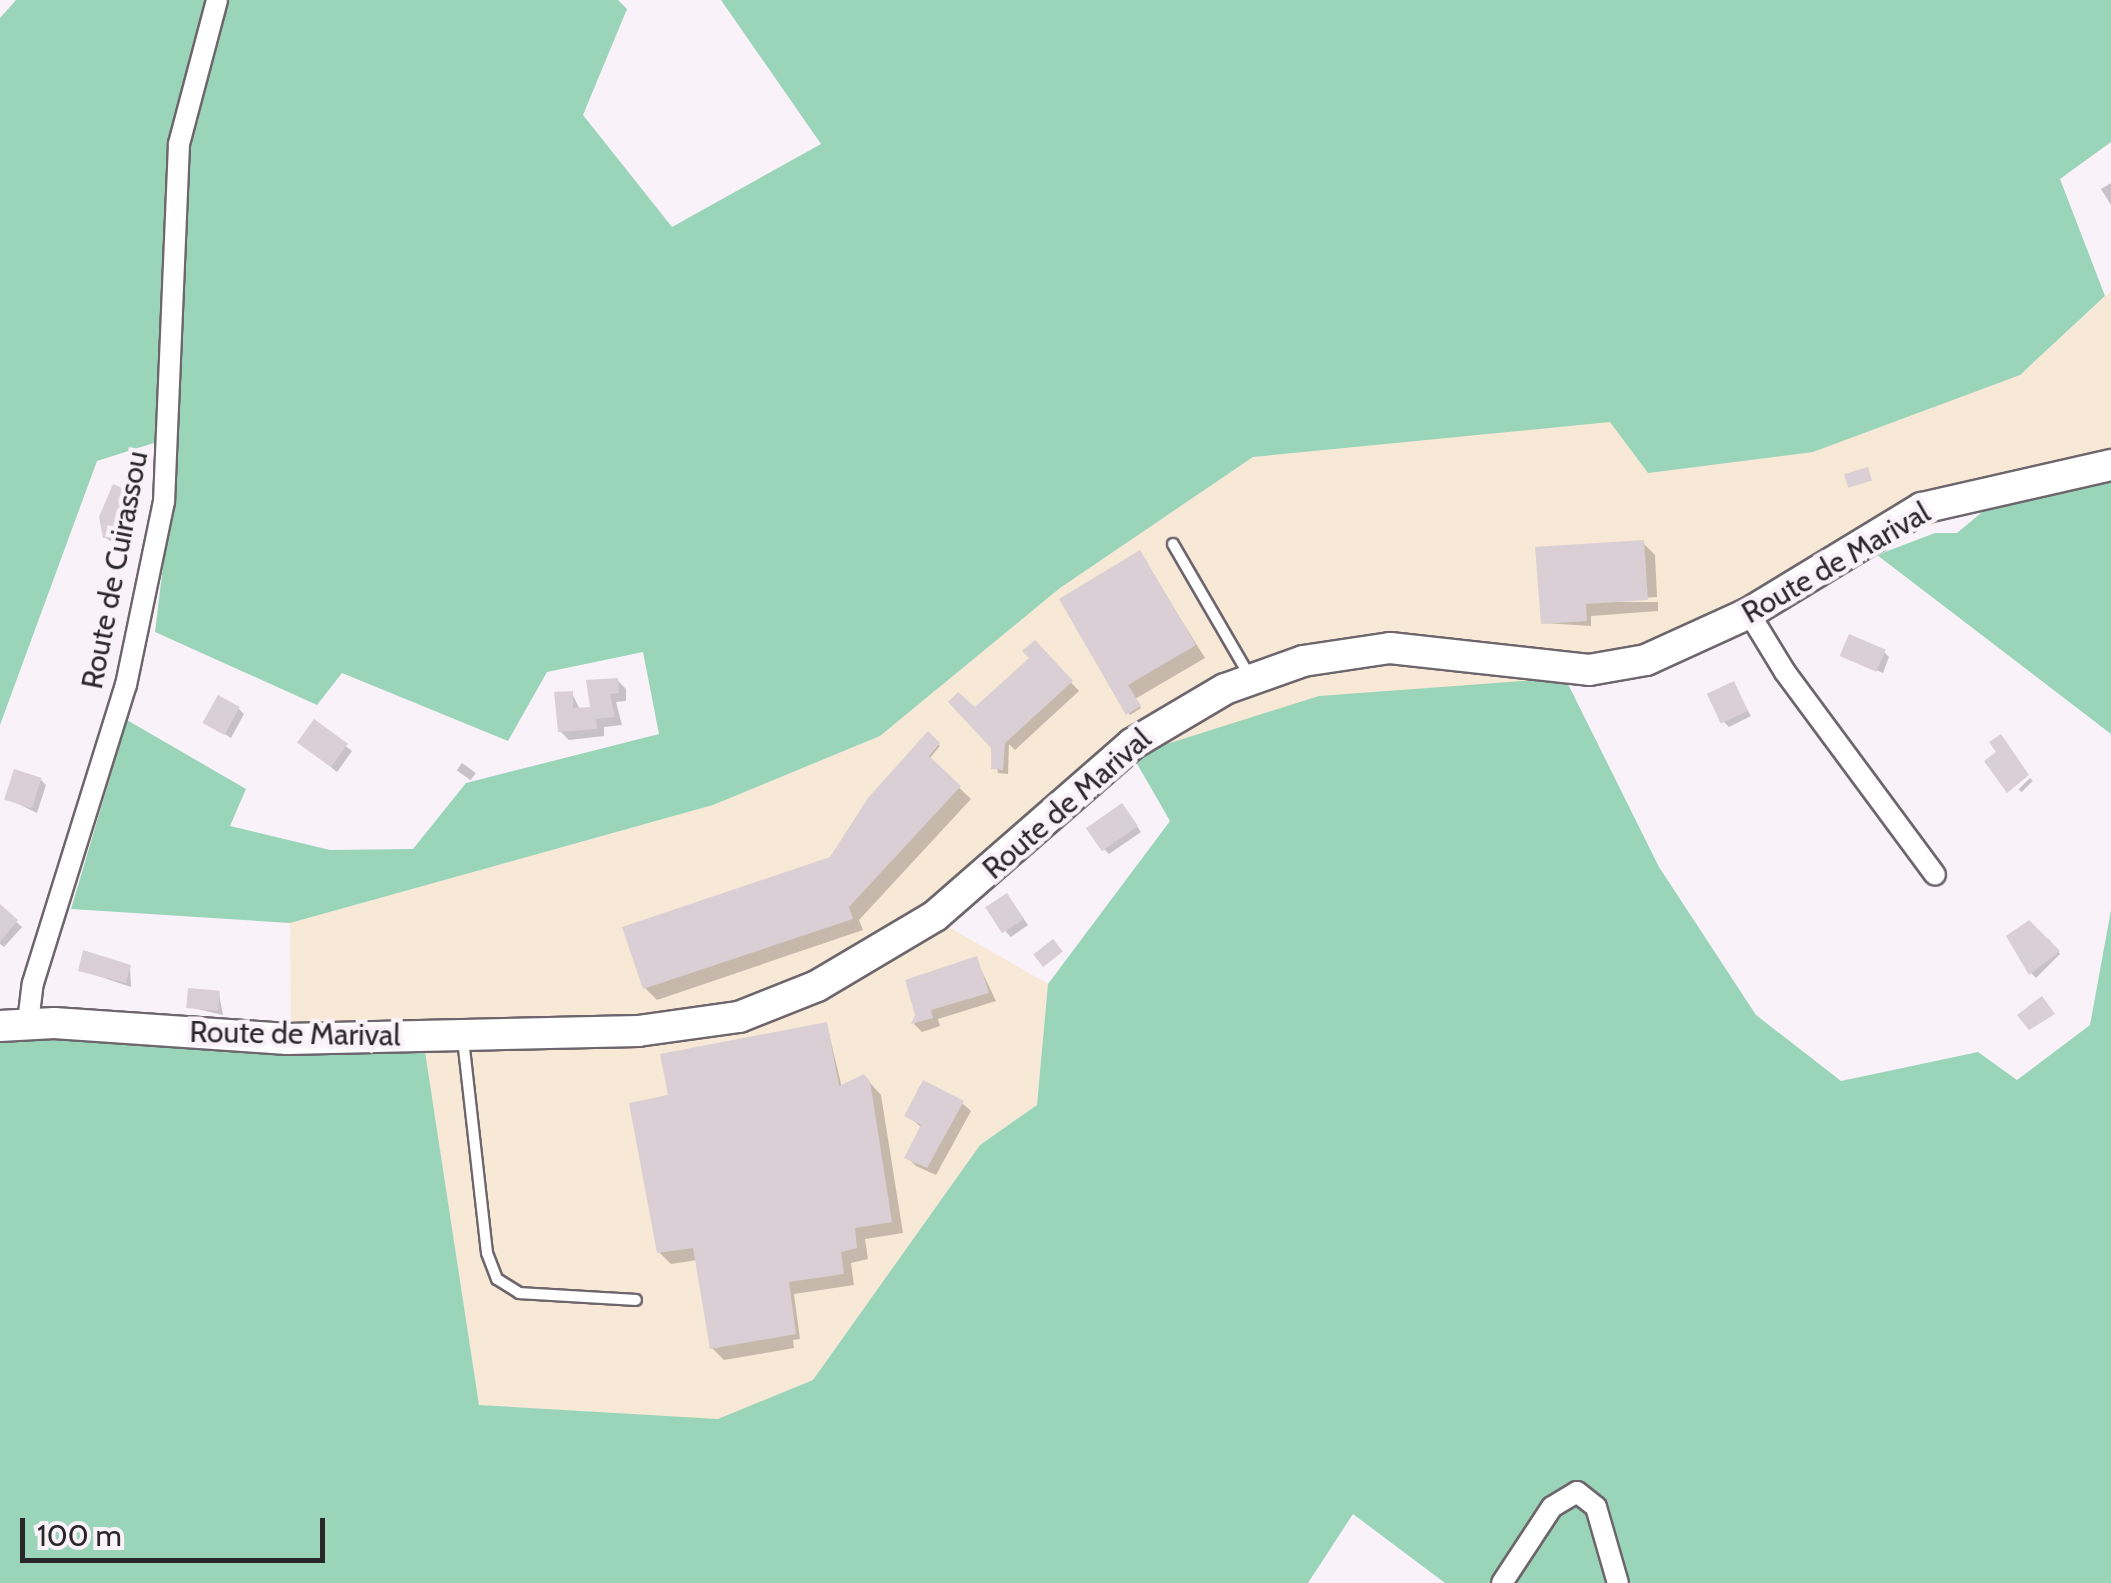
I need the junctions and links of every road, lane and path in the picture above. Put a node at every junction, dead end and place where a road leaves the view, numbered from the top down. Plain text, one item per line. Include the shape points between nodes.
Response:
1 (217, 0) edge
2 (2111, 465) edge
3 (1173, 544) dead end
4 (1749, 612) junction
5 (1251, 679) junction
6 (1935, 875) dead end
7 (14, 1024) edge
8 (462, 1034) junction
9 (636, 1300) dead end
10 (1502, 1583) edge
11 (1618, 1583) edge

1 - 7 street, Route de Cuirassou via 178,144 164,502 126,686 34,983
2 - 4 main road, Route de Marival via 1922,508
3 - 5 lane
4 - 5 main road, Route de Marival via 1672,652 1625,665 1563,668 1390,648 1303,661
4 - 6 street via 1784,672
5 - 8 main road, Route de Marival via 1192,705 1132,744 936,916 788,999 739,1017 669,1029
7 - 8 main road, Route de Marival via 270,1039
8 - 9 lane via 487,1254 497,1279 519,1294
10 - 11 street via 1552,1507 1577,1492 1596,1507

